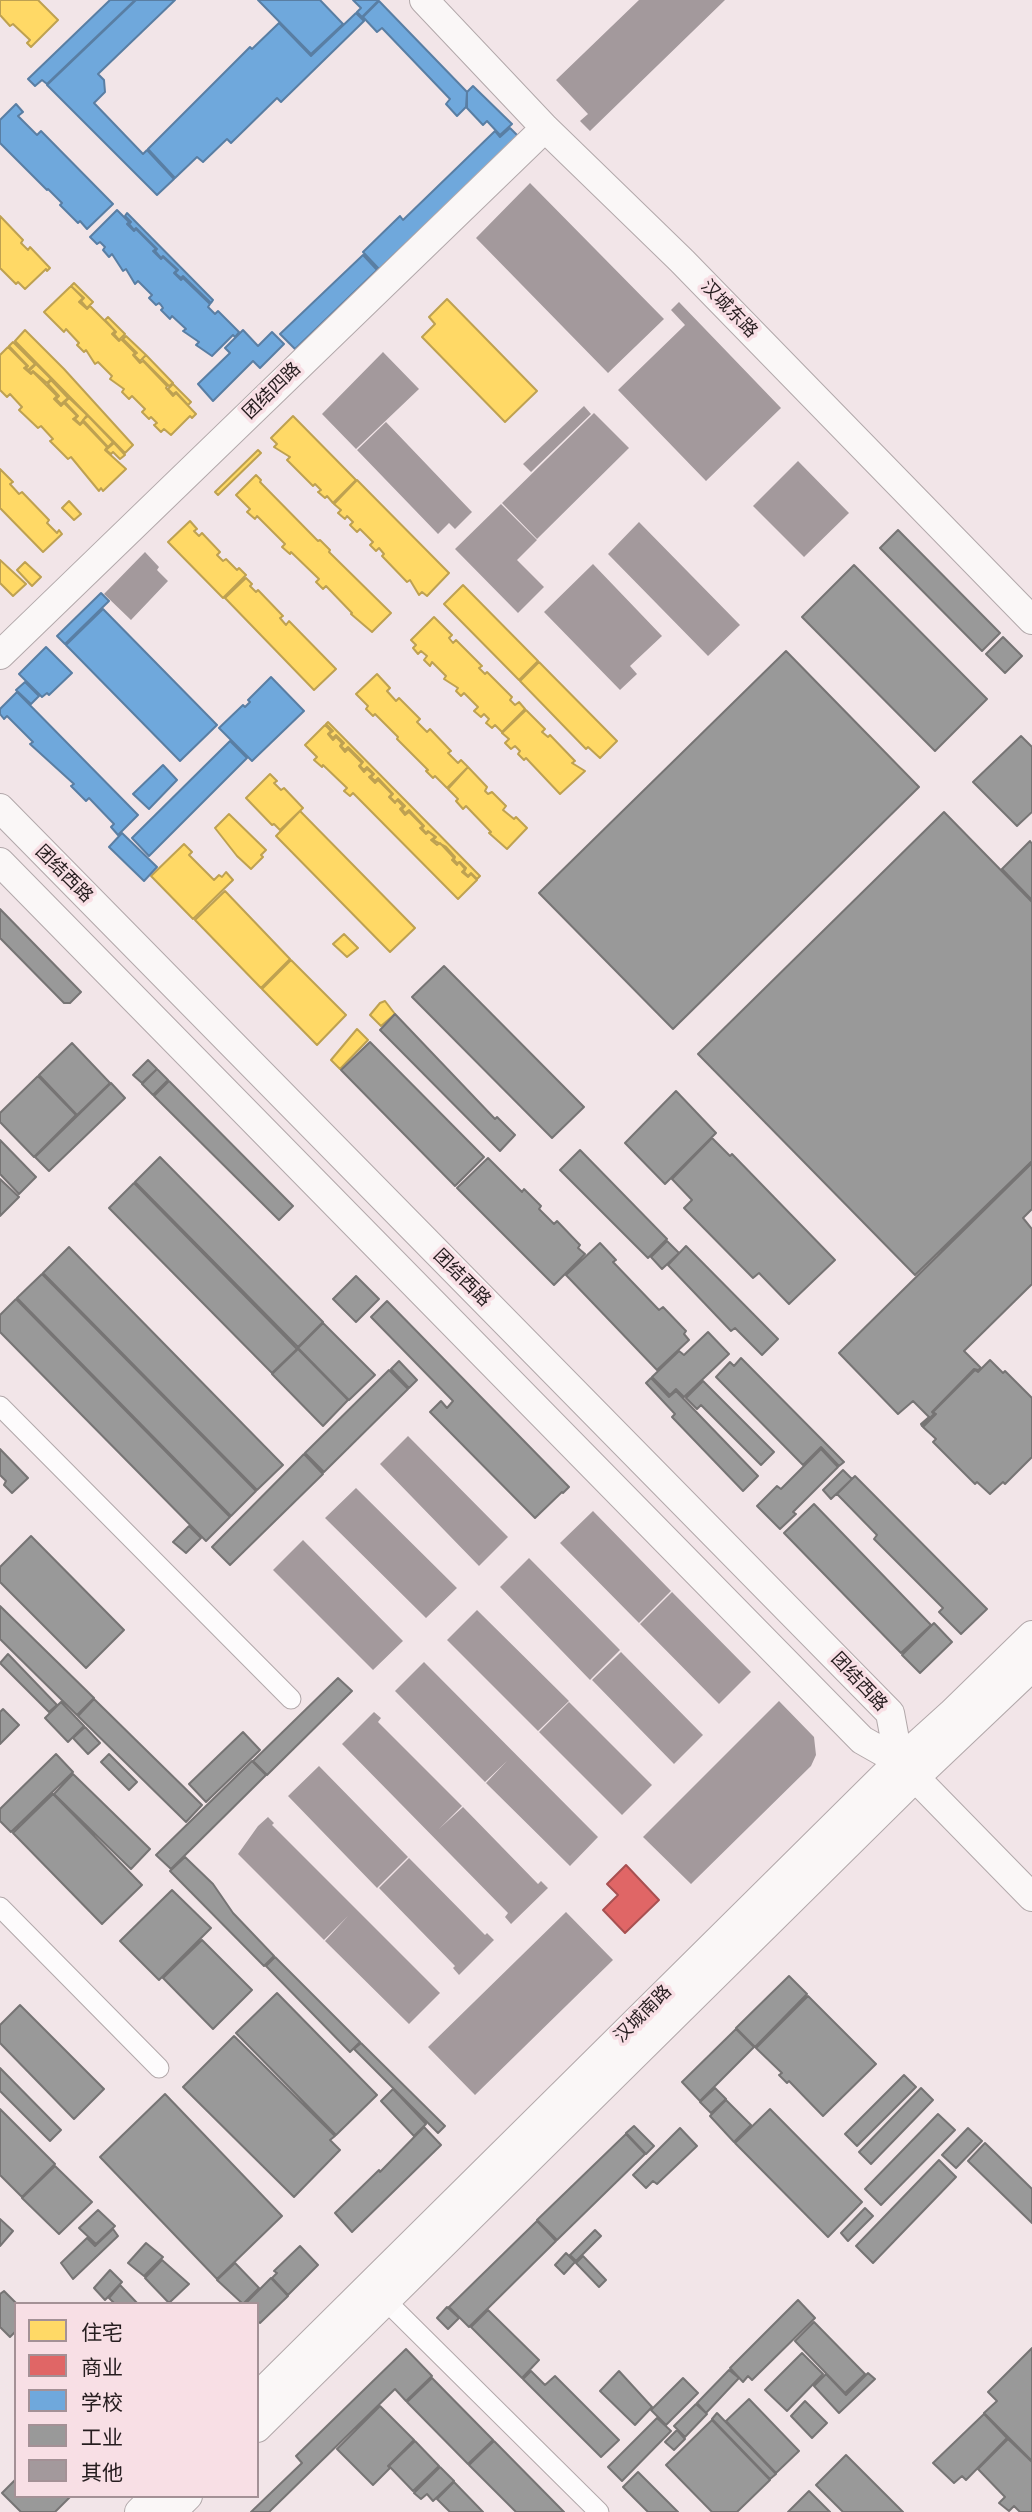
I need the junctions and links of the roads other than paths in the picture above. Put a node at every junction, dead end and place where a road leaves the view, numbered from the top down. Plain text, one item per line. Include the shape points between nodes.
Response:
1 (424, 0) edge
2 (545, 128) junction
3 (1032, 620) edge
4 (0, 655) edge
5 (0, 808) edge
6 (0, 862) edge
7 (0, 1406) edge
8 (1032, 1635) edge
9 (1032, 1667) edge
10 (291, 1699) dead end
11 (907, 1770) junction
12 (1032, 1897) edge
13 (0, 1907) edge
14 (159, 2068) dead end
15 (379, 2293) junction
16 (259, 2394) edge
17 (259, 2426) edge
18 (153, 2498) edge
19 (186, 2498) edge
20 (139, 2512) edge
21 (172, 2512) edge
22 (598, 2512) edge

1 - 2 street, 汉城东路
2 - 3 street, 汉城东路 via 682,261
2 - 4 street, 团结四路
5 - 11 street, 团结西路 via 890,1713
6 - 11 street, 团结西路 via 862,1740
7 - 10 street
8 - 11 street, 汉城南路 via 951,1714
9 - 11 street, 汉城南路
11 - 12 street, 团结西路
11 - 15 street, 汉城南路
13 - 14 street
15 - 16 street, 汉城南路
15 - 17 street, 汉城南路
15 - 22 street
18 - 20 street
19 - 21 street

